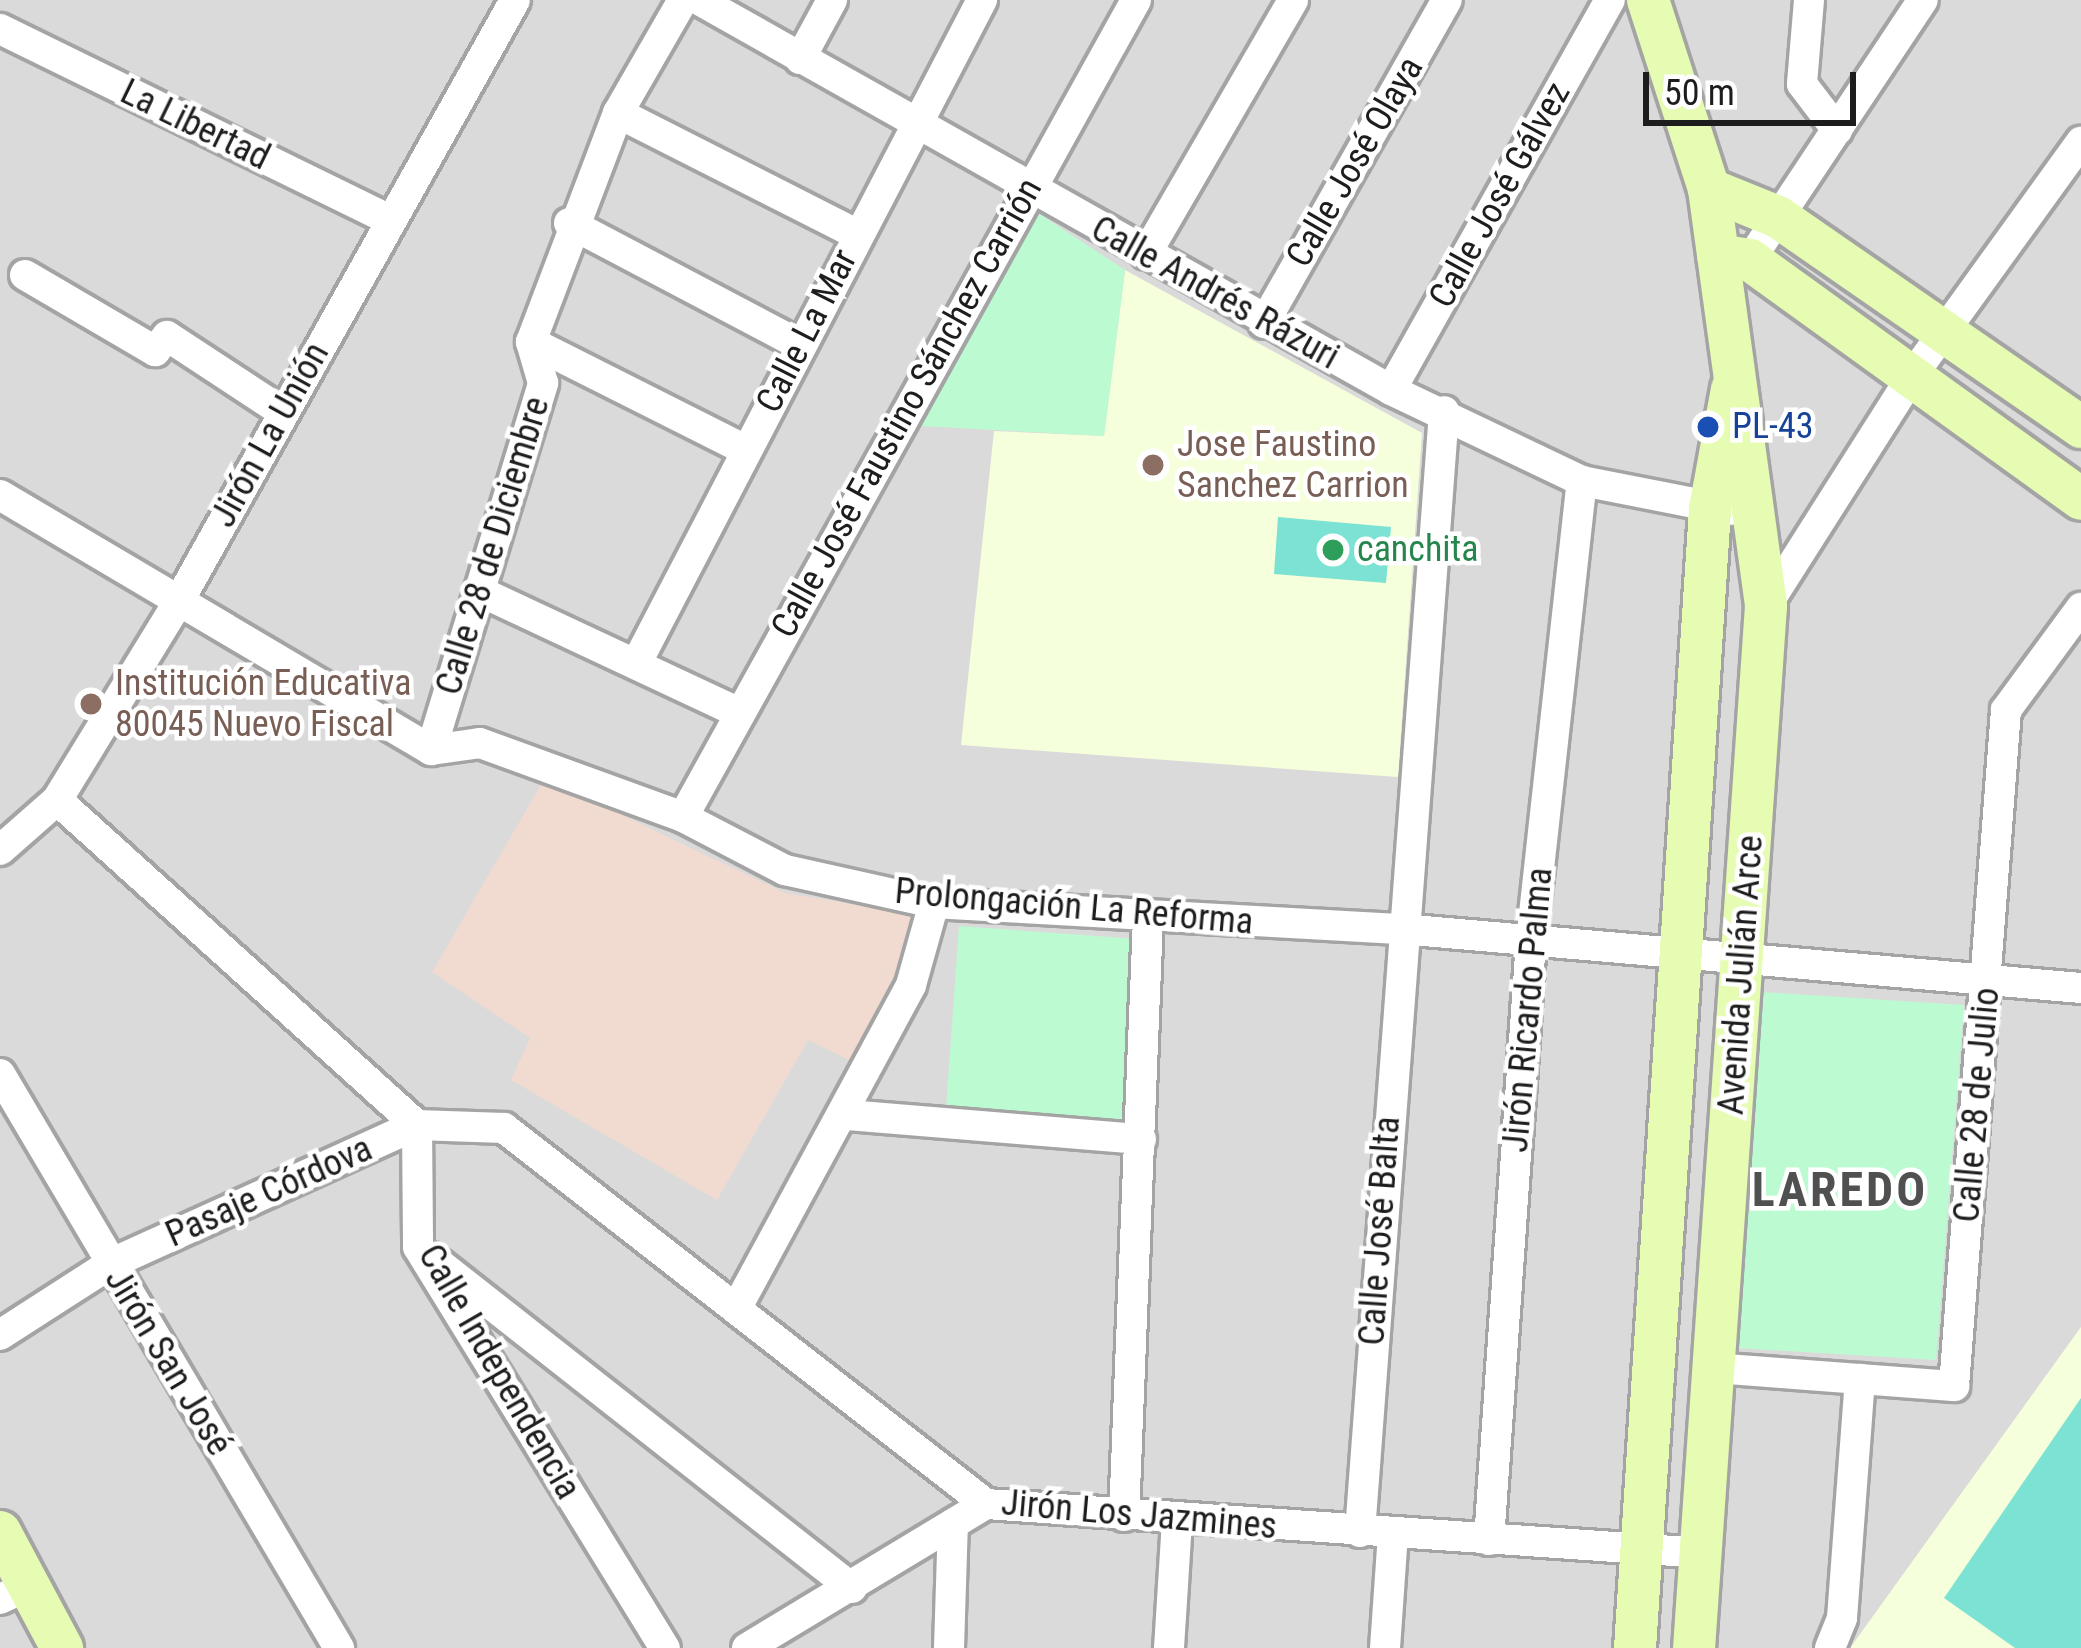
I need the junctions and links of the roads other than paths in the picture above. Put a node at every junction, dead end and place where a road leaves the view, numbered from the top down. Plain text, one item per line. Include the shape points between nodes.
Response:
1 (515, 0) edge
2 (683, 0) edge
3 (699, 0) edge
4 (832, 0) edge
5 (982, 0) edge
6 (1136, 0) edge
7 (1293, 0) edge
8 (1447, 0) edge
9 (1610, 0) edge
10 (1648, 0) edge
11 (1808, 0) edge
12 (1923, 0) edge
13 (0, 29) edge
14 (800, 59) junction
15 (618, 113) junction
16 (915, 123) junction
17 (1837, 130) junction
18 (2080, 145) edge
19 (1030, 188) junction
20 (1709, 189) junction
21 (1778, 218) junction
22 (391, 220) junction
23 (569, 223) junction
24 (857, 234) junction
25 (1146, 254) junction
26 (1734, 258) junction
27 (26, 275) dead end
28 (1264, 323) junction
29 (1943, 333) junction
30 (531, 341) junction
31 (800, 345) junction
32 (1734, 376) junction
33 (1912, 376) junction
34 (1390, 389) junction
35 (281, 411) junction
36 (1444, 412) junction
37 (2081, 428) edge
38 (746, 450) junction
39 (1582, 482) junction
40 (0, 495) edge
41 (2081, 499) edge
42 (1710, 509) junction
43 (1760, 511) junction
44 (479, 591) junction
45 (180, 599) junction
46 (1766, 606) junction
47 (2081, 608) edge
48 (636, 664) junction
49 (737, 712) junction
50 (431, 750) junction
51 (57, 800) junction
52 (683, 818) junction
53 (0, 850) edge
54 (934, 903) junction
55 (1148, 918) junction
56 (1401, 929) junction
57 (1531, 941) junction
58 (1683, 955) junction
59 (1741, 961) junction
60 (1987, 981) junction
61 (2081, 988) edge
62 (0, 1074) edge
63 (847, 1114) junction
64 (417, 1125) junction
65 (1141, 1139) junction
66 (418, 1247) junction
67 (110, 1264) junction
68 (736, 1309) junction
69 (0, 1335) edge
70 (1714, 1368) junction
71 (1860, 1379) junction
72 (986, 1504) junction
73 (1124, 1516) junction
74 (1177, 1520) junction
75 (953, 1525) junction
76 (0, 1532) edge
77 (1360, 1532) junction
78 (1393, 1535) junction
79 (1489, 1540) junction
80 (1643, 1551) junction
81 (1702, 1552) junction
82 (852, 1588) junction
83 (14, 1592) edge
84 (62, 1648) edge
85 (339, 1648) edge
86 (665, 1648) edge
87 (747, 1648) edge
88 (950, 1648) edge
89 (1169, 1648) edge
90 (1385, 1648) edge
91 (1635, 1648) edge
92 (1694, 1648) edge
93 (1830, 1648) edge

1 - 22 street, Jirón La Unión
2 - 15 street
3 - 14 street, Calle Andrés Rázuri
4 - 14 street
5 - 16 street, Calle La Mar
6 - 19 street, Calle José Faustino Sánchez Carrión
7 - 25 street
8 - 28 street, Calle José Olaya
9 - 34 street, Calle José Gálvez
10 - 20 main road, Avenida Julián Arce
11 - 17 street via 1802,85
12 - 17 street
13 - 22 street, La Libertad
14 - 16 street, Calle Andrés Rázuri
15 - 23 street
15 - 24 street
16 - 19 street, Calle Andrés Rázuri
16 - 24 street, Calle La Mar
17 - 21 street
18 - 29 street
19 - 25 street, Calle Andrés Rázuri
19 - 49 street, Calle José Faustino Sánchez Carrión
20 - 21 main road
20 - 26 main road, Avenida Julián Arce
21 - 26 street
21 - 29 main road
22 - 35 street, Jirón La Unión
23 - 30 street
23 - 31 street
24 - 31 street, Calle La Mar
25 - 28 street, Calle Andrés Rázuri
26 - 32 main road, Avenida Julián Arce
26 - 33 main road
27 - 35 street via 155,351 166,336
28 - 34 street, Calle Andrés Rázuri
29 - 33 street
29 - 37 main road
30 - 38 street
30 - 44 street, Calle 28 de Diciembre via 543,382
31 - 38 street, Calle La Mar
32 - 42 main road, Avenida Julián Arce
32 - 43 main road, Avenida Julián Arce
33 - 41 main road
33 - 46 street
34 - 36 street, Calle Andrés Rázuri
35 - 45 street, Jirón La Unión
36 - 39 street, Calle Andrés Rázuri
36 - 56 street, Calle José Balta
38 - 48 street, Calle La Mar
39 - 42 street, Calle Andrés Rázuri
39 - 57 street, Jirón Ricardo Palma
40 - 45 street
42 - 43 street, Calle Andrés Rázuri
42 - 58 main road, Avenida Julián Arce
43 - 46 main road, Avenida Julián Arce
44 - 48 street
44 - 50 street, Calle 28 de Diciembre
45 - 50 street
45 - 51 street, Jirón La Unión
46 - 59 main road, Avenida Julián Arce
47 - 60 street, Calle 28 de Julio via 2006,710
48 - 49 street
49 - 52 street, Calle José Faustino Sánchez Carrión
50 - 52 street, Prolongación La Reforma via 480,743
51 - 53 street, Jirón La Unión
51 - 64 street
52 - 54 street, Prolongación La Reforma via 785,870
54 - 55 street, Prolongación La Reforma
54 - 63 street via 911,985
55 - 56 street, Prolongación La Reforma
55 - 65 street
56 - 57 street, Prolongación La Reforma
56 - 77 street, Calle José Balta
57 - 58 street, Prolongación La Reforma
57 - 79 street, Jirón Ricardo Palma
58 - 59 street, Prolongación La Reforma
58 - 80 main road, Avenida Julián Arce
59 - 60 street, Prolongación La Reforma
59 - 70 main road, Avenida Julián Arce
60 - 61 street, Prolongación La Reforma
60 - 71 street, Calle 28 de Julio via 1954,1386
62 - 67 street, Jirón San José
63 - 65 street
63 - 68 street
64 - 66 street, Calle Independencia
64 - 67 street, Pasaje Córdova
64 - 68 street, Jirón Los Jazmines via 504,1128
65 - 73 street
66 - 82 street
66 - 86 street, Calle Independencia
67 - 69 street, Pasaje Córdova
67 - 85 street, Jirón San José
68 - 72 street, Jirón Los Jazmines
70 - 71 street, Calle 28 de Julio
70 - 81 main road, Avenida Julián Arce
71 - 93 street via 1842,1618
72 - 73 street, Jirón Los Jazmines
72 - 75 street
73 - 74 street, Jirón Los Jazmines
74 - 77 street, Jirón Los Jazmines
74 - 89 street
75 - 82 street
75 - 88 street
76 - 83 main road
77 - 78 street, Jirón Los Jazmines
78 - 79 street, Jirón Los Jazmines
78 - 90 street
79 - 80 street, Jirón Los Jazmines
80 - 81 street, Jirón Los Jazmines
80 - 91 main road, Avenida Julián Arce
81 - 92 main road, Avenida Julián Arce
82 - 87 street
83 - 84 main road

